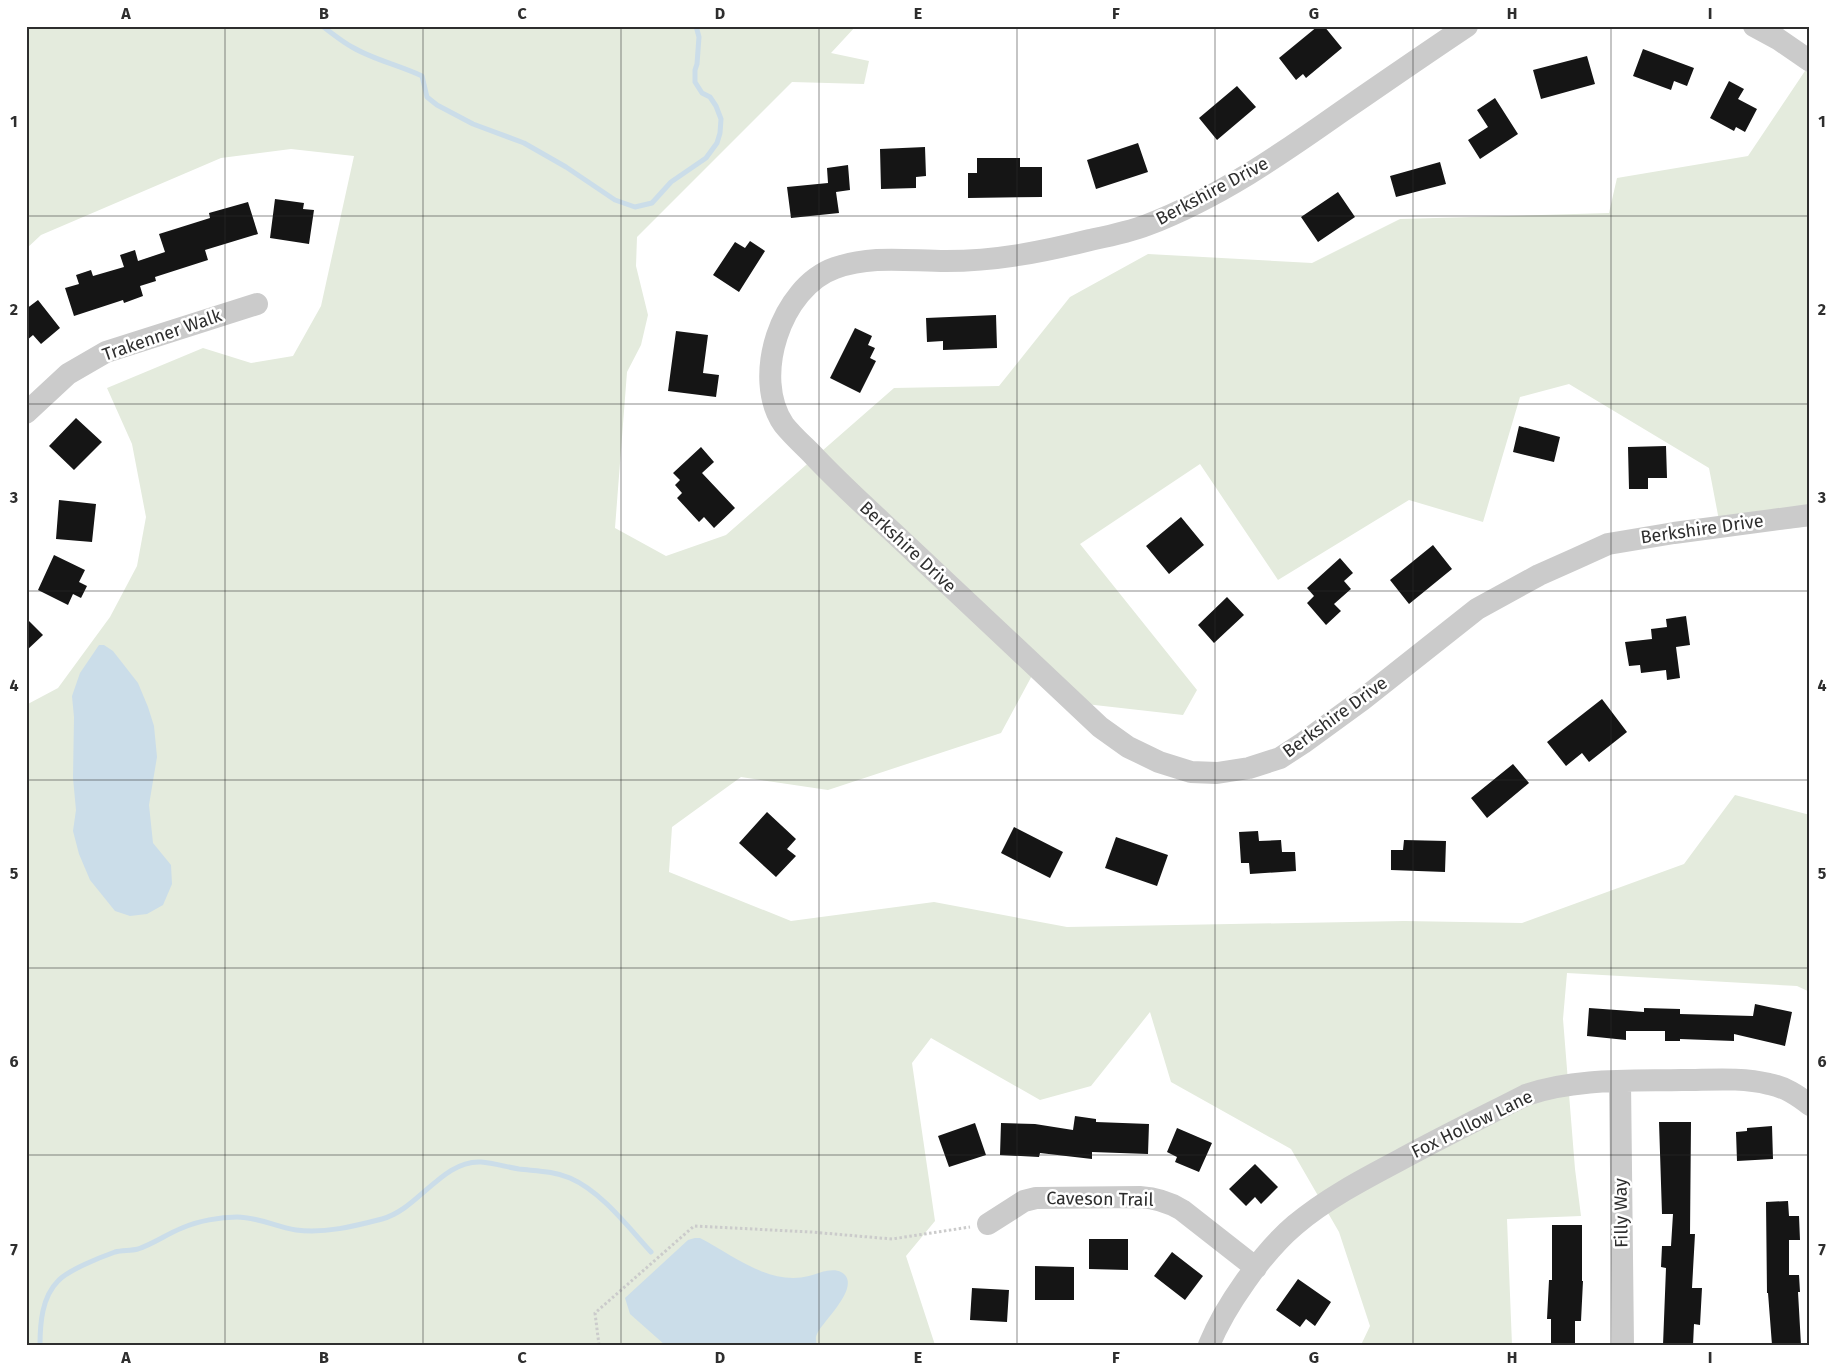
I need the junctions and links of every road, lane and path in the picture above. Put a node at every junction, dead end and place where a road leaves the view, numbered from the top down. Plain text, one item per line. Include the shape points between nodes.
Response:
1 (1467, 26) edge
2 (1754, 26) edge
3 (1810, 61) edge
4 (257, 304) dead end
5 (26, 414) edge
6 (1810, 514) edge
7 (1620, 1081) junction
8 (1810, 1105) edge
9 (988, 1224) joint
10 (1256, 1268) junction
11 (599, 1345) edge
12 (1209, 1345) edge
13 (1623, 1345) edge

1 - 6 street, Berkshire Drive via 1246,176 1145,226 1028,254 993,259 855,261 830,270 815,279 796,299 779,326 770,374 775,407 784,425 836,480 1100,727 1128,747 1159,762 1191,772 1217,774 1280,758 1362,700 1477,609 1539,575 1608,544
2 - 3 street
4 - 5 street, Trakenner Walk via 106,352 68,374
7 - 8 street, Fox Hollow Lane via 1744,1080 1768,1083 1793,1092
7 - 10 street, Fox Hollow Lane via 1544,1088 1471,1123 1358,1182 1316,1208 1293,1226
7 - 13 street, Filly Way
9 - 10 street, Caveson Trail via 1024,1201 1036,1198 1140,1196 1172,1204 1182,1210
9 - 11 path via 892,1239 694,1226 595,1313
10 - 12 street, Fox Hollow Lane via 1232,1302

